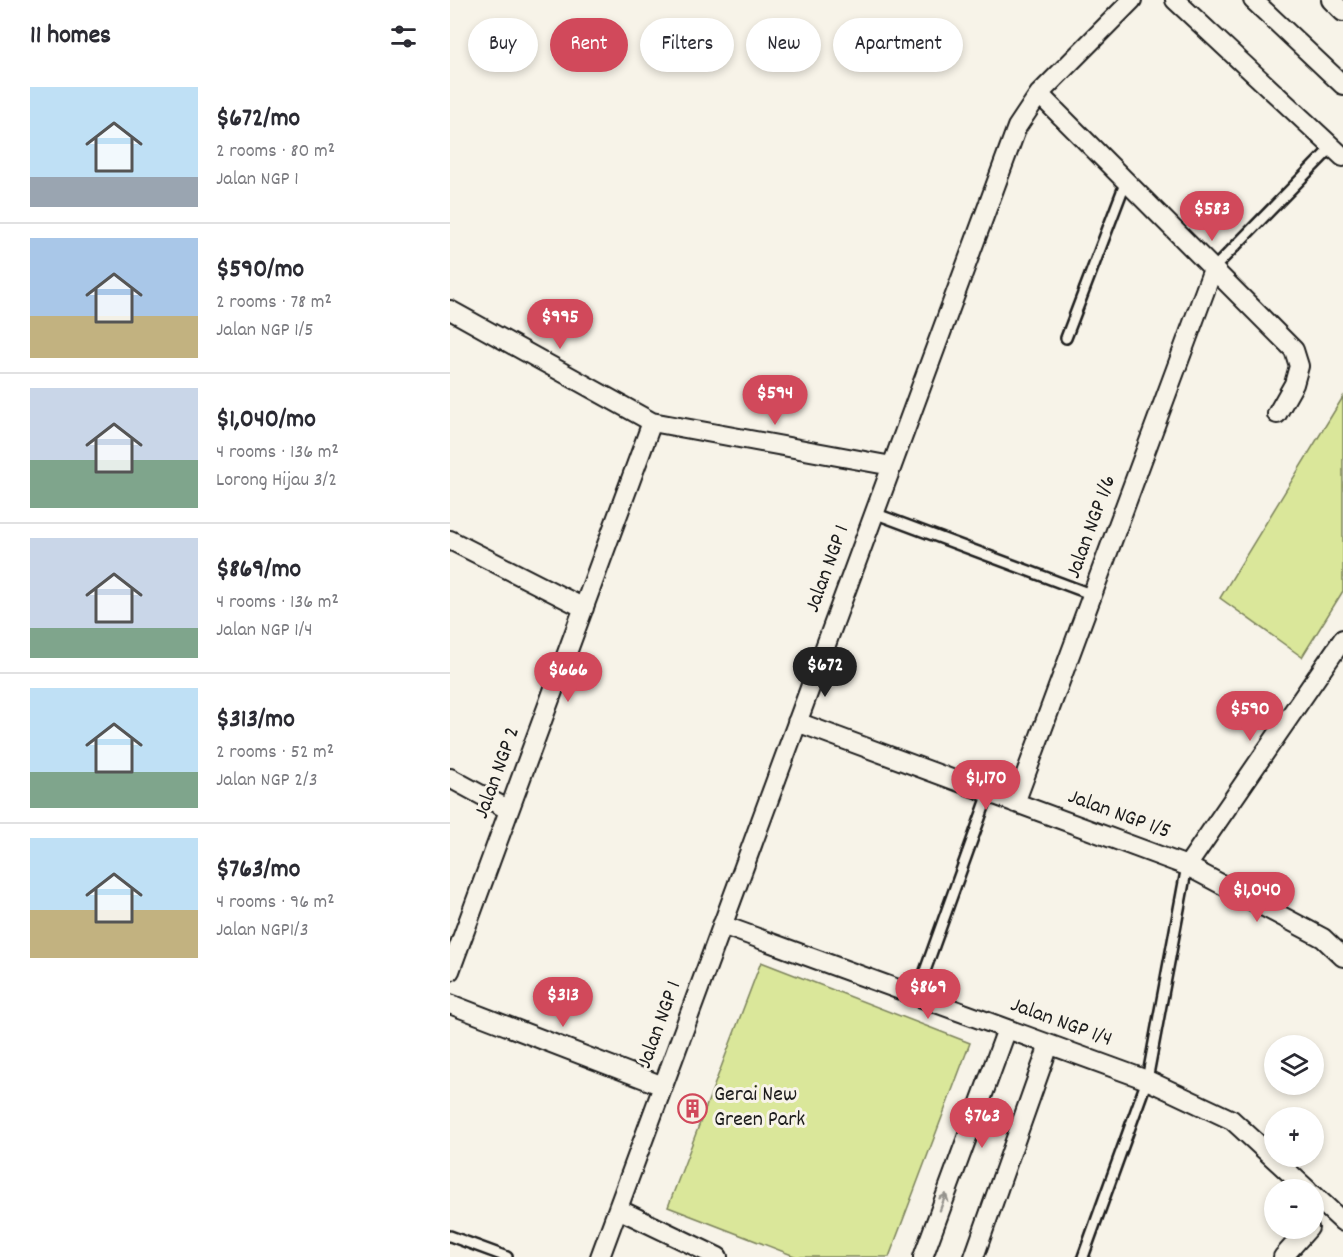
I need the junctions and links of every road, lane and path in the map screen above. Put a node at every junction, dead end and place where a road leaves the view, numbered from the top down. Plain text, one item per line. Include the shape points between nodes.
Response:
1 (1132, 0) edge
2 (1175, 0) edge
3 (1253, 0) edge
4 (1343, 85) edge
5 (1039, 93) junction
6 (1338, 152) edge
7 (1126, 181) junction
8 (1213, 269) junction
9 (450, 310) edge
10 (1066, 338) dead end
11 (1277, 414) dead end
12 (652, 422) junction
13 (892, 466) junction
14 (874, 513) junction
15 (450, 540) edge
16 (1092, 595) junction
17 (584, 608) junction
18 (1343, 639) edge
19 (797, 722) junction
20 (450, 778) edge
21 (989, 793) junction
22 (1015, 803) junction
23 (509, 810) junction
24 (1187, 866) junction
25 (722, 926) junction
26 (1343, 957) edge
27 (450, 971) edge
28 (916, 996) junction
29 (450, 1004) edge
30 (1007, 1029) junction
31 (1048, 1045) junction
32 (1147, 1080) junction
33 (663, 1086) junction
34 (1296, 1179) edge
35 (1324, 1204) edge
36 (1328, 1208) junction
37 (618, 1209) junction
38 (1324, 1212) edge
39 (1343, 1222) edge
40 (450, 1236) edge
41 (1299, 1239) edge
42 (507, 1257) edge
43 (600, 1257) edge
44 (718, 1257) edge
45 (923, 1257) edge
46 (974, 1257) edge
47 (1083, 1257) edge
48 (1283, 1257) edge

1 - 5 street, Jalan NGP 1
2 - 6 street
3 - 4 street
5 - 7 street
5 - 13 street, Jalan NGP 1 via 1017,128
6 - 8 lane
7 - 8 street
7 - 10 lane
8 - 11 street via 1294,350 1299,366
8 - 16 street, Jalan NGP 1/6
9 - 12 street
12 - 13 street
12 - 17 street, Jalan NGP 2
13 - 14 street, Jalan NGP 1
14 - 16 lane
14 - 19 street, Jalan NGP 1
15 - 17 street
16 - 22 street, Jalan NGP 1/6
17 - 23 street, Jalan NGP 2
18 - 24 street
19 - 21 street, Jalan NGP 1/5
19 - 25 street, Jalan NGP 1
20 - 23 street
21 - 22 street, Jalan NGP 1/5
21 - 28 lane
22 - 24 street, Jalan NGP 1/5
23 - 27 street, Jalan NGP 2
24 - 26 street, Jalan NGP 1/5 via 1323,938
24 - 32 lane
25 - 28 street, Jalan NGP 1/4
25 - 33 street, Jalan NGP 1
28 - 30 street, Jalan NGP 1/4
29 - 33 street
30 - 31 street, Jalan NGP 1/4
45 -> 30 street
31 - 32 street, Jalan NGP 1/4
31 - 46 street
32 - 34 street, Jalan NGP 1/4 via 1232,1120
32 - 47 lane
33 - 37 street, Jalan NGP 1
35 - 36 street
36 - 38 street
36 - 39 street
37 - 43 street, Jalan NGP 1
37 - 44 street
40 - 42 lane
41 - 48 street

